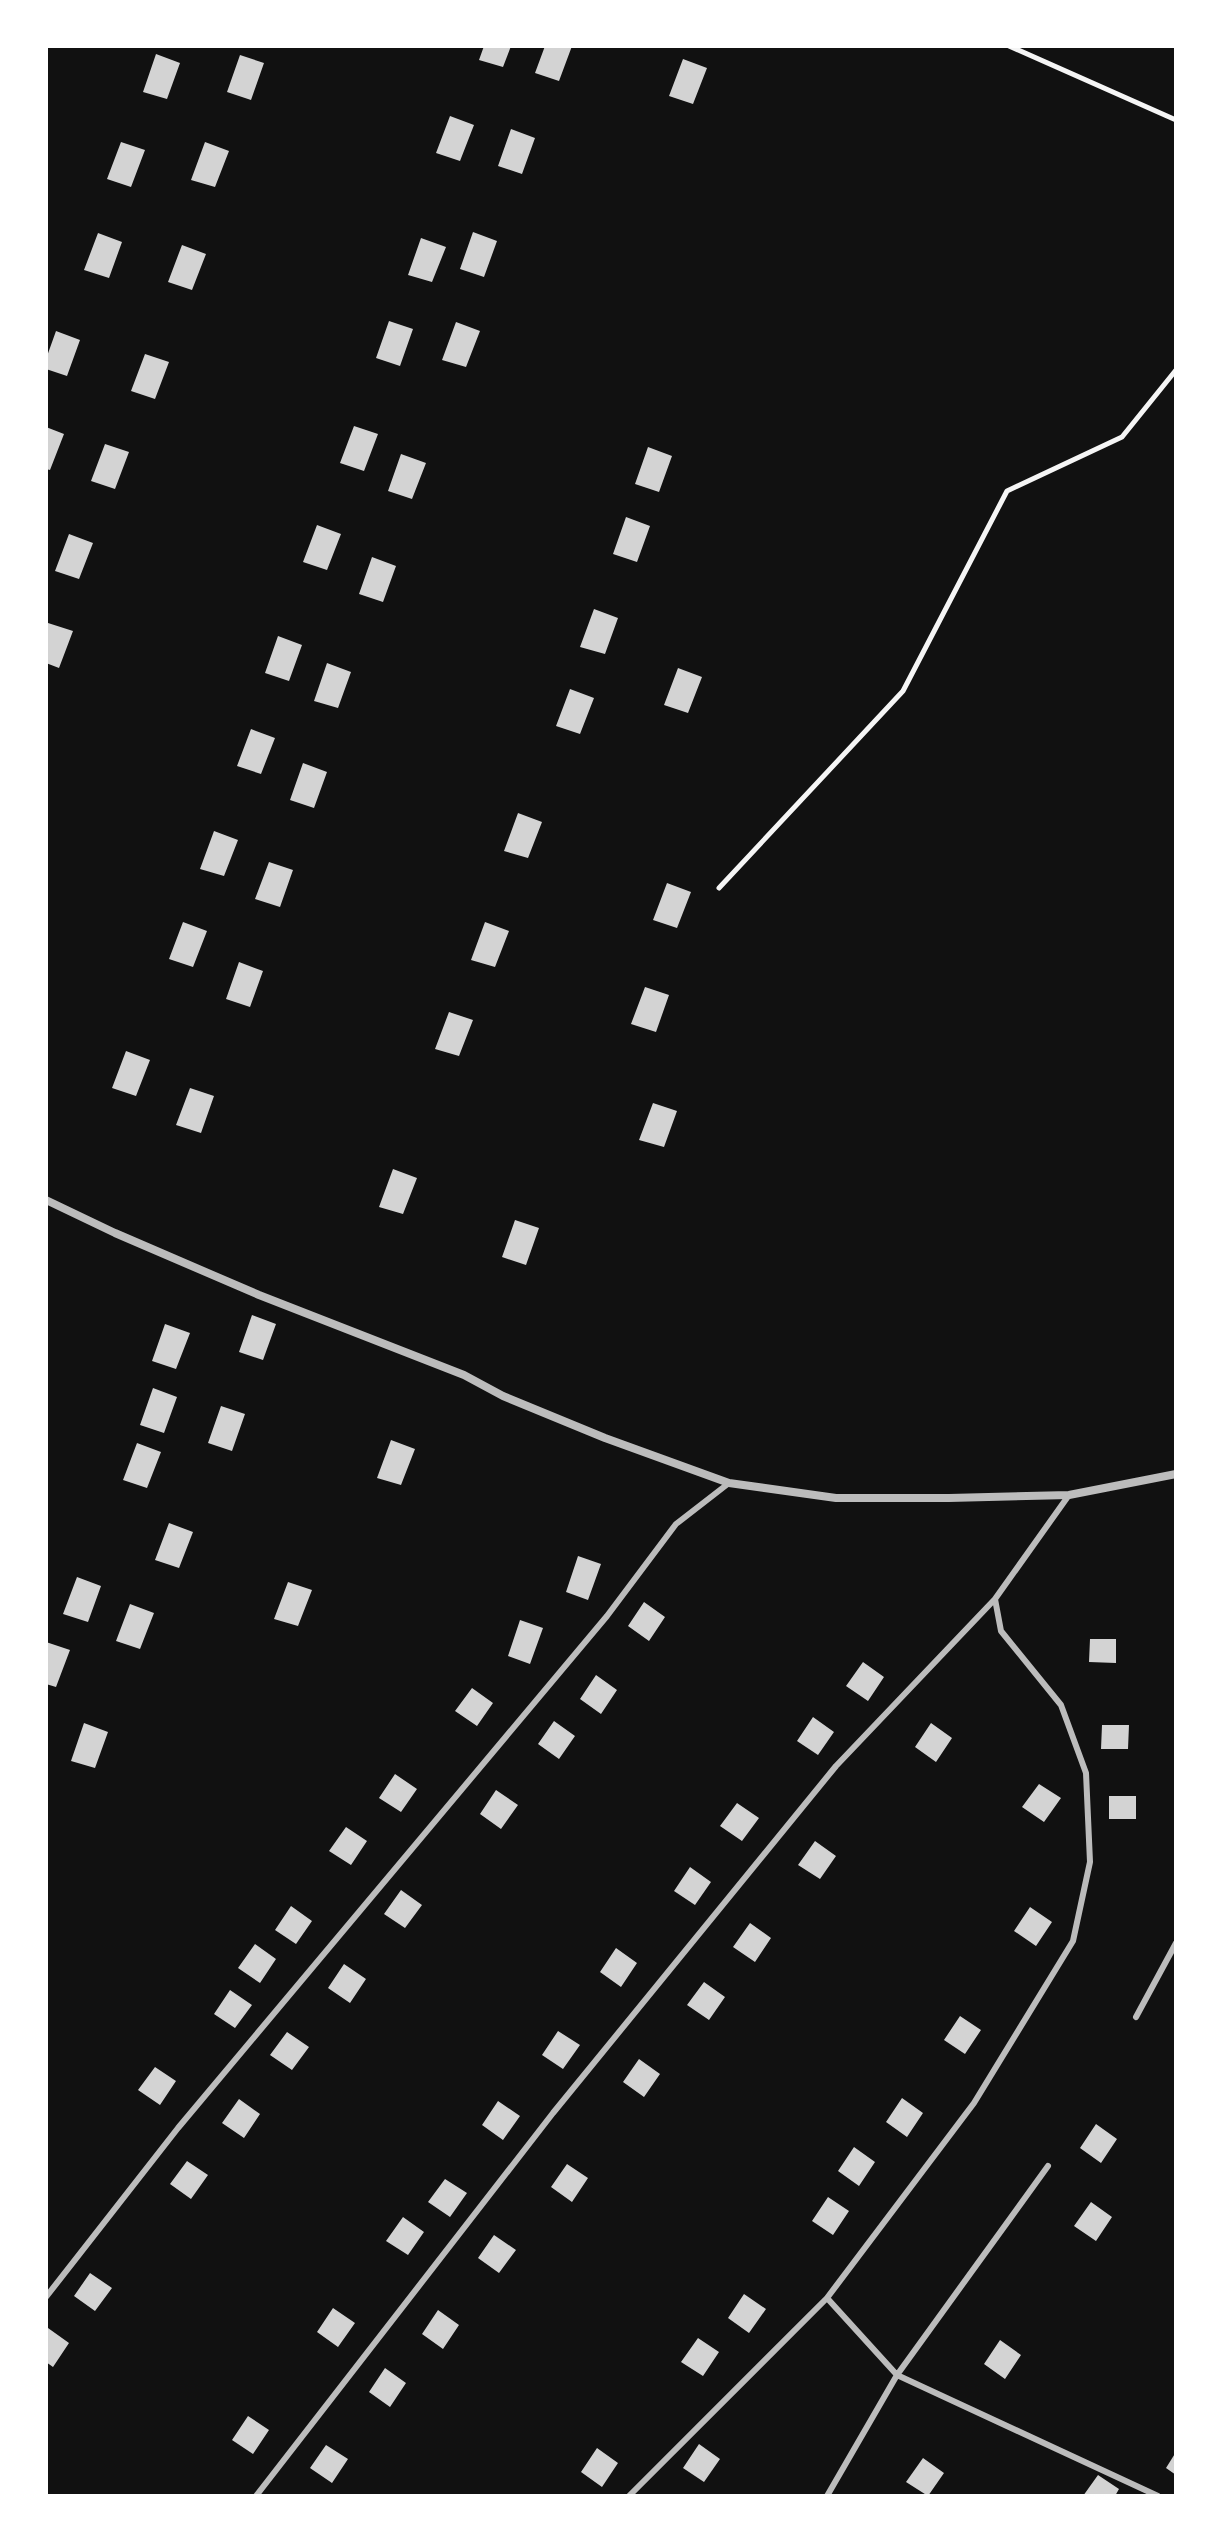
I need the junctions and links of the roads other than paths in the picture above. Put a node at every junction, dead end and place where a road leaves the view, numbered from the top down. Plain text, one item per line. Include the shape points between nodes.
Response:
1 (46, 1200) edge
2 (1176, 1474) edge
3 (729, 1483) junction
4 (1069, 1495) junction
5 (995, 1599) junction
6 (1176, 1943) edge
7 (1136, 2017) dead end
8 (1048, 2166) dead end
9 (46, 2297) edge
10 (827, 2298) junction
11 (897, 2375) junction
12 (256, 2496) edge
13 (629, 2496) edge
14 (827, 2496) edge
15 (1158, 2496) edge

1 - 3 street via 259,1295 464,1375 605,1438
2 - 4 street
3 - 4 street via 836,1498
3 - 9 lane via 676,1524 607,1616 178,2128
4 - 5 lane
5 - 10 lane via 1001,1631 1061,1705 1086,1773 1090,1862 1073,1941 974,2103
5 - 12 lane via 836,1766 553,2113
6 - 7 lane
8 - 11 lane
10 - 11 lane
10 - 13 lane
11 - 14 lane
11 - 15 lane

